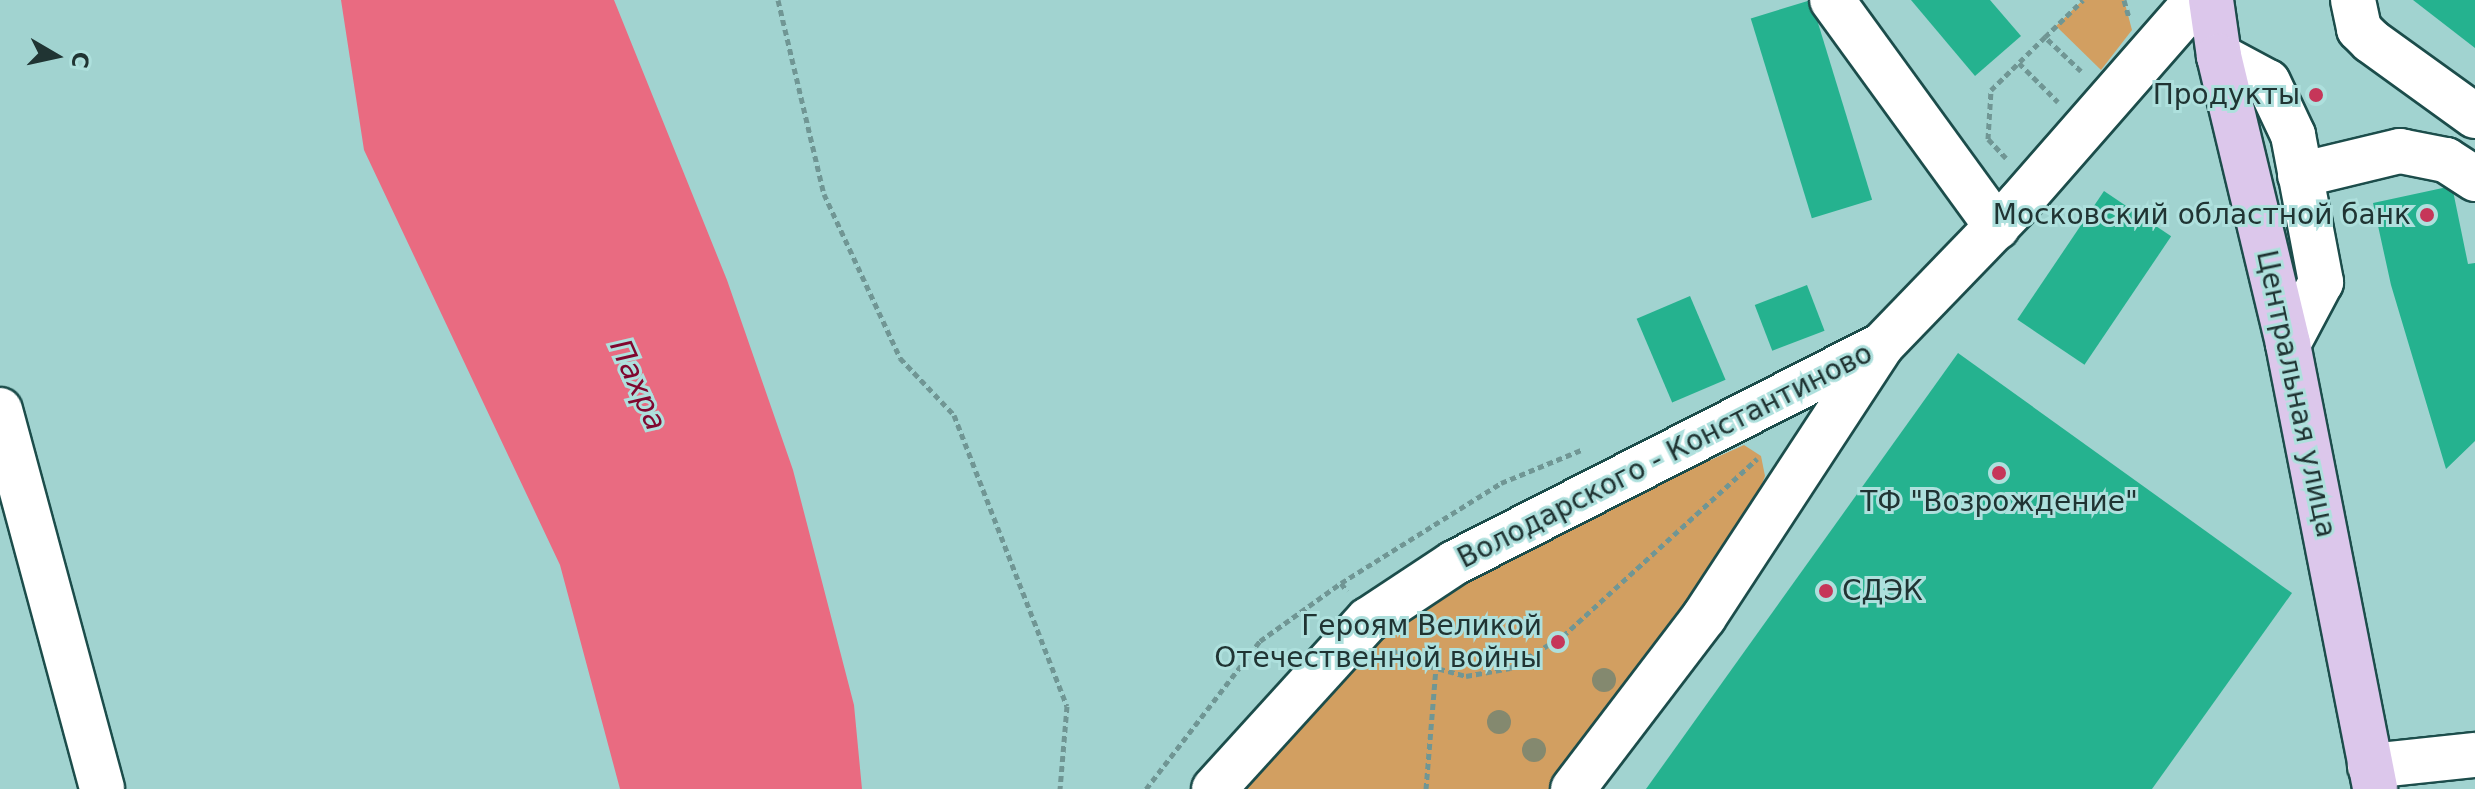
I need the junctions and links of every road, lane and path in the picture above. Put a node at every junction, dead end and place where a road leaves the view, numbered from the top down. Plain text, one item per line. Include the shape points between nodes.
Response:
1 (778, 0) edge
2 (1832, 0) edge
3 (2083, 0) edge
4 (2197, 0) edge
5 (2211, 0) edge
6 (2353, 0) edge
7 (2139, 20) dead end
8 (2132, 30) dead end
9 (2045, 37) junction
10 (2219, 56) junction
11 (2019, 63) junction
12 (2092, 81) dead end
13 (2068, 111) dead end
14 (2475, 116) edge
15 (2008, 161) dead end
16 (2300, 175) junction
17 (2475, 179) edge
18 (1997, 227) junction
19 (2288, 344) junction
20 (1882, 345) junction
21 (0, 410) edge
22 (1585, 449) dead end
23 (1761, 456) dead end
24 (1341, 583) junction
25 (1368, 620) junction
26 (1400, 658) dead end
27 (1436, 668) junction
28 (2475, 755) edge
29 (2372, 777) edge
30 (102, 789) edge
31 (1060, 789) edge
32 (1146, 789) edge
33 (1214, 789) edge
34 (1426, 789) edge
35 (1573, 789) edge

1 - 31 path via 824,194 900,358 954,415 1067,706
2 - 18 street
3 - 9 path
4 - 18 street, Володарского - Константиново
5 - 10 main road, Центральная улица
6 - 14 street via 2359,29 2371,41
7 - 8 path
9 - 11 path
9 - 12 path
10 - 16 street via 2268,82 2293,135
10 - 19 main road, Центральная улица
11 - 13 path
11 - 15 path via 1991,90 1988,139
16 - 17 street via 2400,151 2446,160
16 - 19 street via 2321,282
18 - 20 street, Володарского - Константиново
19 - 29 main road, Центральная улица
20 - 25 street, Володарского - Константиново via 1454,563
20 - 35 street via 1704,617
21 - 30 street
22 - 24 path via 1501,483
23 - 27 path via 1563,636 1510,668 1466,676
24 - 25 path
24 - 32 path via 1260,641
25 - 33 street, Володарского - Константиново
26 - 27 path
27 - 34 path
28 - 29 street

